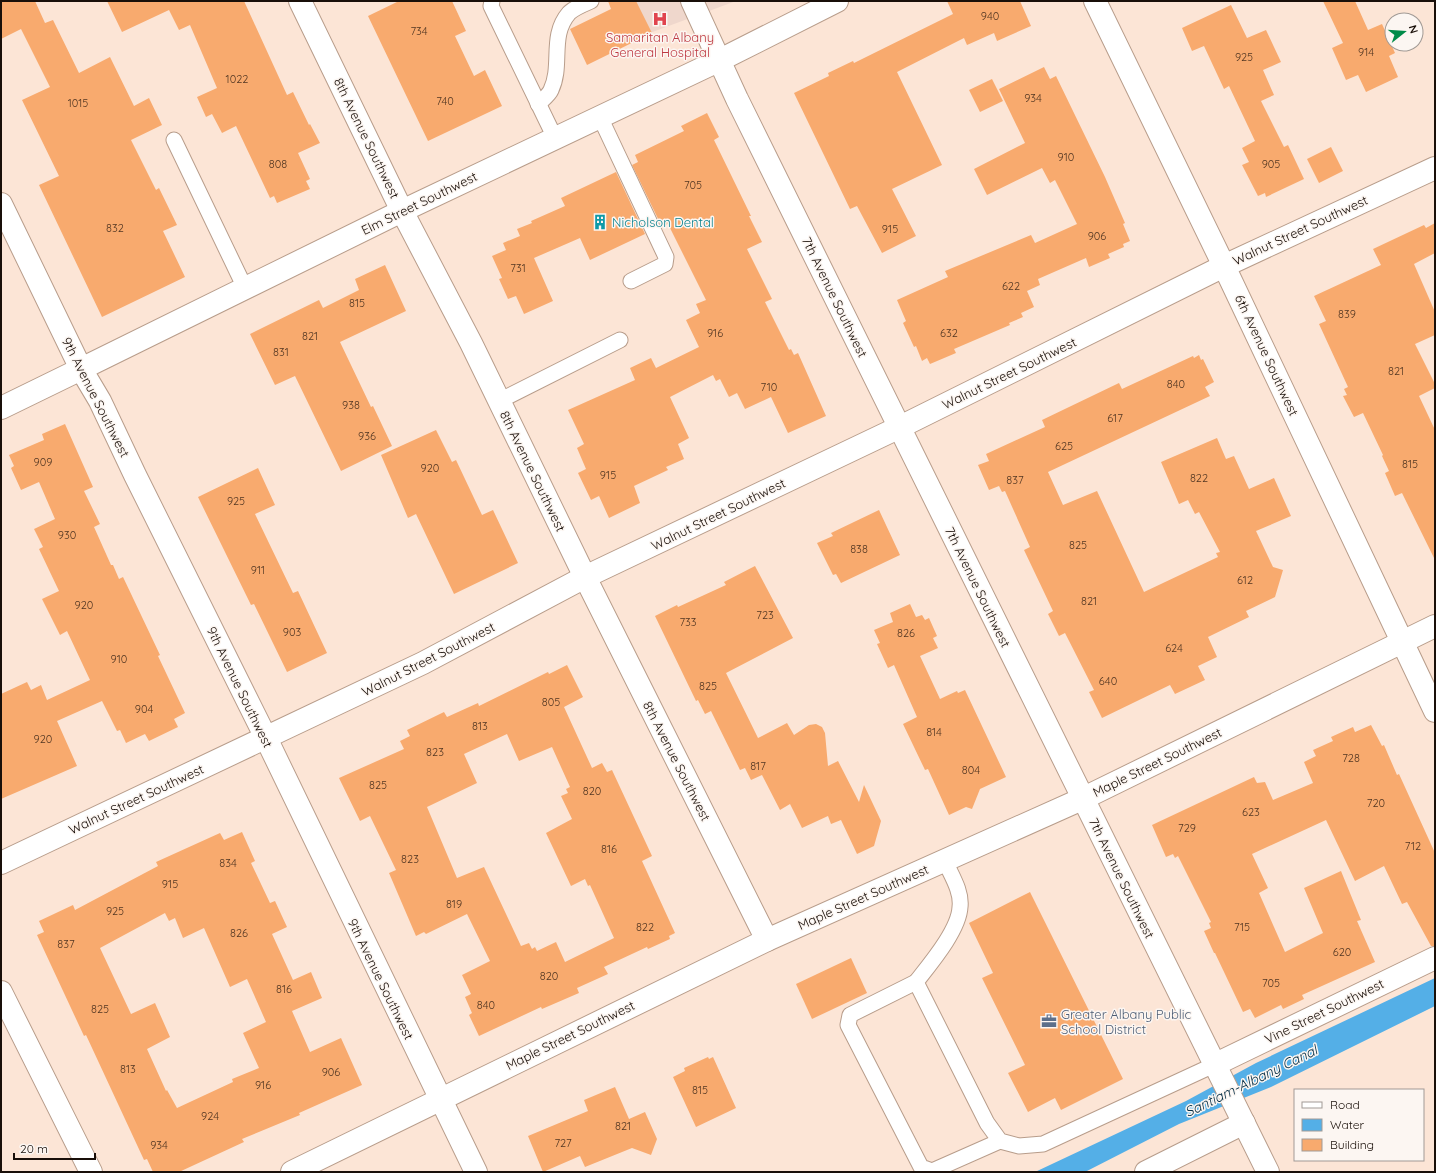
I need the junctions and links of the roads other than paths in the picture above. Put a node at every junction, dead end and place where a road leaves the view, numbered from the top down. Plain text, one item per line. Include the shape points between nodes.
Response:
1 (300, 1) edge
2 (492, 1) edge
3 (591, 1) edge
4 (692, 1) edge
5 (837, 1) edge
6 (1095, 1) edge
7 (720, 60) junction
8 (538, 104) junction
9 (600, 117) junction
10 (555, 138) junction
11 (174, 140) dead end
12 (1435, 168) edge
13 (1, 204) edge
14 (402, 211) junction
15 (1224, 266) junction
16 (631, 282) dead end
17 (245, 288) junction
18 (620, 340) dead end
19 (80, 369) junction
20 (499, 401) junction
21 (1, 408) edge
22 (900, 427) junction
23 (585, 577) junction
24 (1435, 626) edge
25 (1402, 642) junction
26 (1435, 711) edge
27 (266, 738) junction
28 (1082, 799) junction
29 (945, 861) junction
30 (1, 863) edge
31 (766, 940) junction
32 (1435, 958) edge
33 (916, 982) junction
34 (1, 992) edge
35 (1218, 1073) junction
36 (439, 1099) junction
37 (1240, 1114) junction
38 (1000, 1141) junction
39 (91, 1172) edge
40 (292, 1172) edge
41 (476, 1172) edge
42 (1146, 1172) edge
43 (1268, 1172) edge

1 - 14 street, 8th Avenue Southwest
2 - 8 lane via 491,6
3 - 8 lane via 570,12 563,21 557,35 556,74 551,91
4 - 7 street, 7th Avenue Southwest
5 - 7 street, Elm Street Southwest
6 - 15 street, 6th Avenue Southwest
7 - 9 street, Elm Street Southwest
7 - 22 street, 7th Avenue Southwest
8 - 10 lane
9 - 10 street, Elm Street Southwest
9 - 16 lane via 666,258 665,264
10 - 14 street, Elm Street Southwest
11 - 17 lane
12 - 15 street, Walnut Street Southwest
13 - 19 street, 9th Avenue Southwest
14 - 17 street, Elm Street Southwest
14 - 20 street, 8th Avenue Southwest via 424,248
15 - 22 street, Walnut Street Southwest
15 - 25 street, 6th Avenue Southwest
17 - 19 street, Elm Street Southwest
18 - 20 lane
19 - 21 street, Elm Street Southwest
19 - 27 street, 9th Avenue Southwest via 100,401
20 - 23 street, 8th Avenue Southwest
22 - 23 street, Walnut Street Southwest
22 - 28 street, 7th Avenue Southwest
23 - 27 street, Walnut Street Southwest via 423,663
23 - 31 street, 8th Avenue Southwest
24 - 25 street, Maple Street Southwest
25 - 26 street, 6th Avenue Southwest
25 - 28 street, Maple Street Southwest
27 - 30 street, Walnut Street Southwest
27 - 36 street, 9th Avenue Southwest
28 - 29 street, Maple Street Southwest
28 - 35 street, 7th Avenue Southwest
29 - 31 street, Maple Street Southwest
29 - 33 lane via 957,888 960,908 949,935 935,959
31 - 36 street, Maple Street Southwest
32 - 35 street, Vine Street Southwest
33 - 38 lane via 987,1123
33 - 38 lane via 850,1015 848,1025 921,1167 932,1171
34 - 39 street
35 - 37 street, 7th Avenue Southwest
35 - 38 lane via 1044,1144 1019,1146
36 - 40 street, Maple Street Southwest
36 - 41 street, 9th Avenue Southwest
37 - 42 street
37 - 43 street, 7th Avenue Southwest

